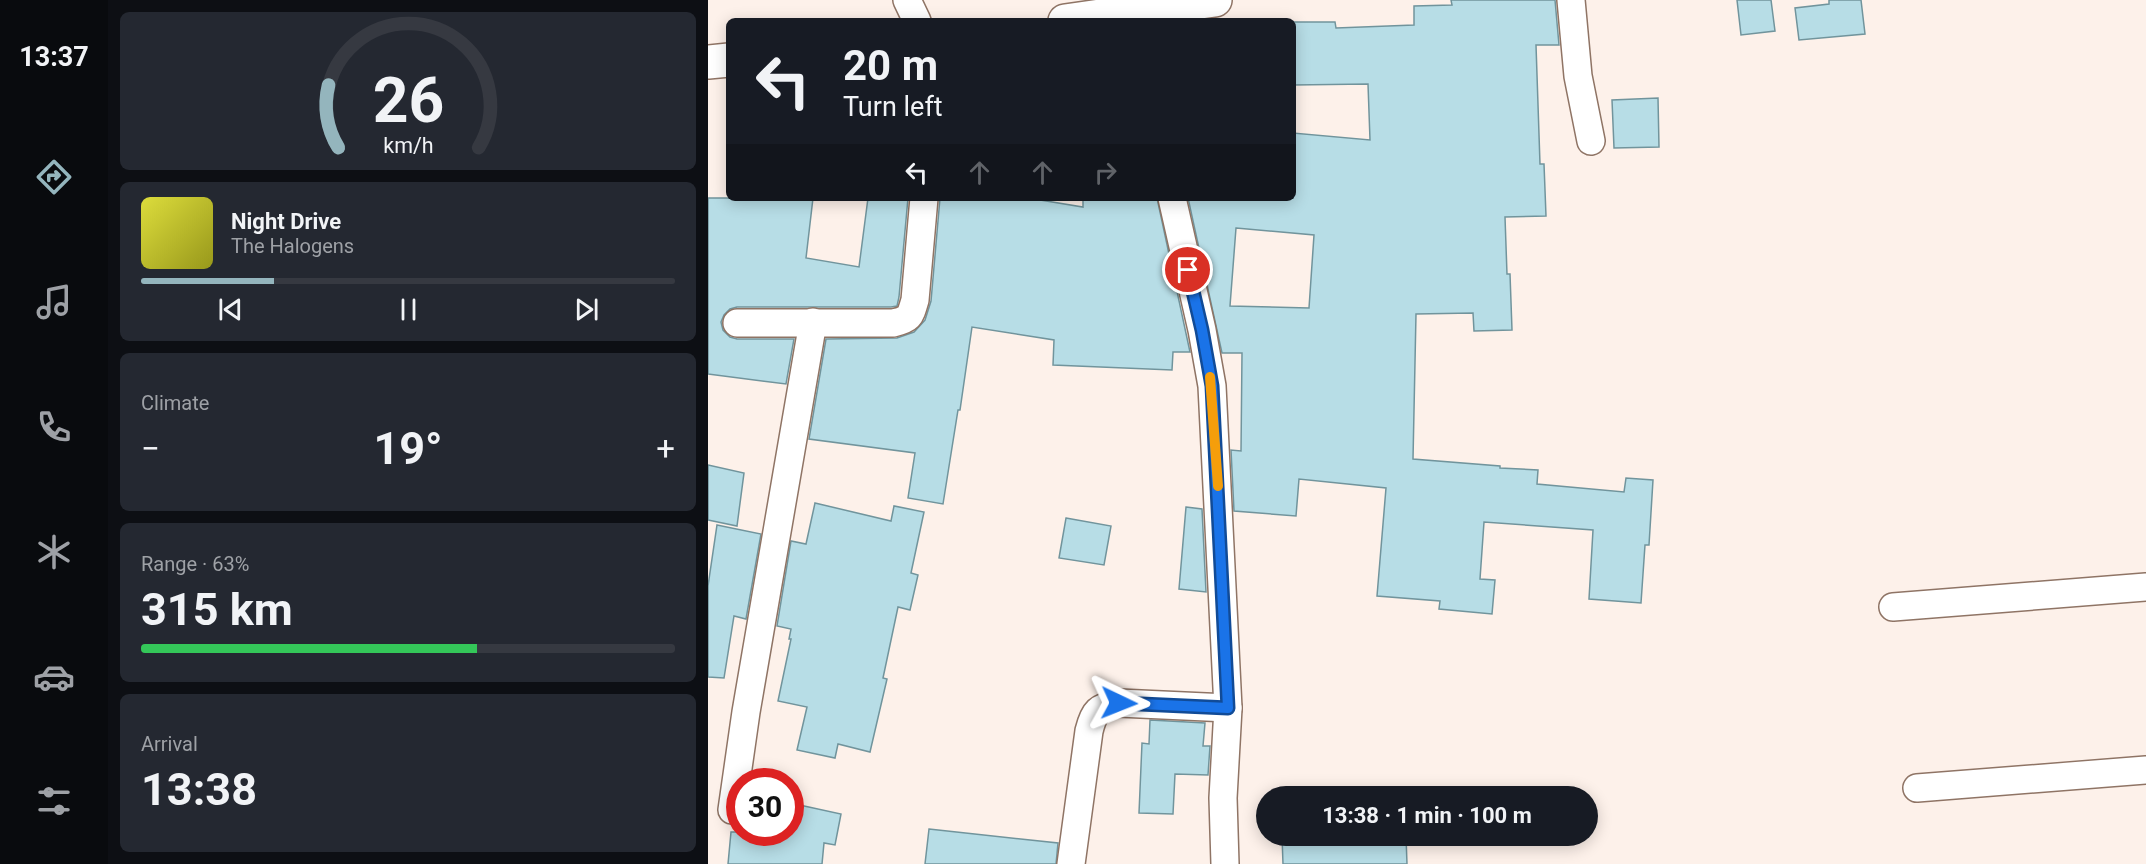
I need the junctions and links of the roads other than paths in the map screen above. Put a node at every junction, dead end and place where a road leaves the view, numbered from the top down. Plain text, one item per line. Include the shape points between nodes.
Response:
1 (907, 0) edge
2 (1215, 0) edge
3 (1571, 0) edge
4 (1164, 15) edge
5 (916, 18) edge
6 (1114, 18) edge
7 (726, 60) edge
8 (708, 62) edge
9 (1591, 141) dead end
10 (924, 201) edge
11 (1173, 201) edge
12 (813, 322) junction
13 (737, 323) dead end
14 (2146, 587) edge
15 (1893, 607) dead end
16 (1228, 708) junction
17 (738, 768) edge
18 (2146, 770) edge
19 (1917, 788) dead end
20 (1071, 864) edge
21 (1225, 864) edge

1 - 5 street
2 - 4 main road
3 - 9 street via 1578,76
4 - 6 main road
7 - 8 main road
10 - 12 street via 911,315 893,323
11 - 16 street via 1212,386
12 - 13 street
12 - 17 street
14 - 15 street
16 - 20 street via 1119,703 1102,706 1089,731
16 - 21 street via 1223,798
18 - 19 street

